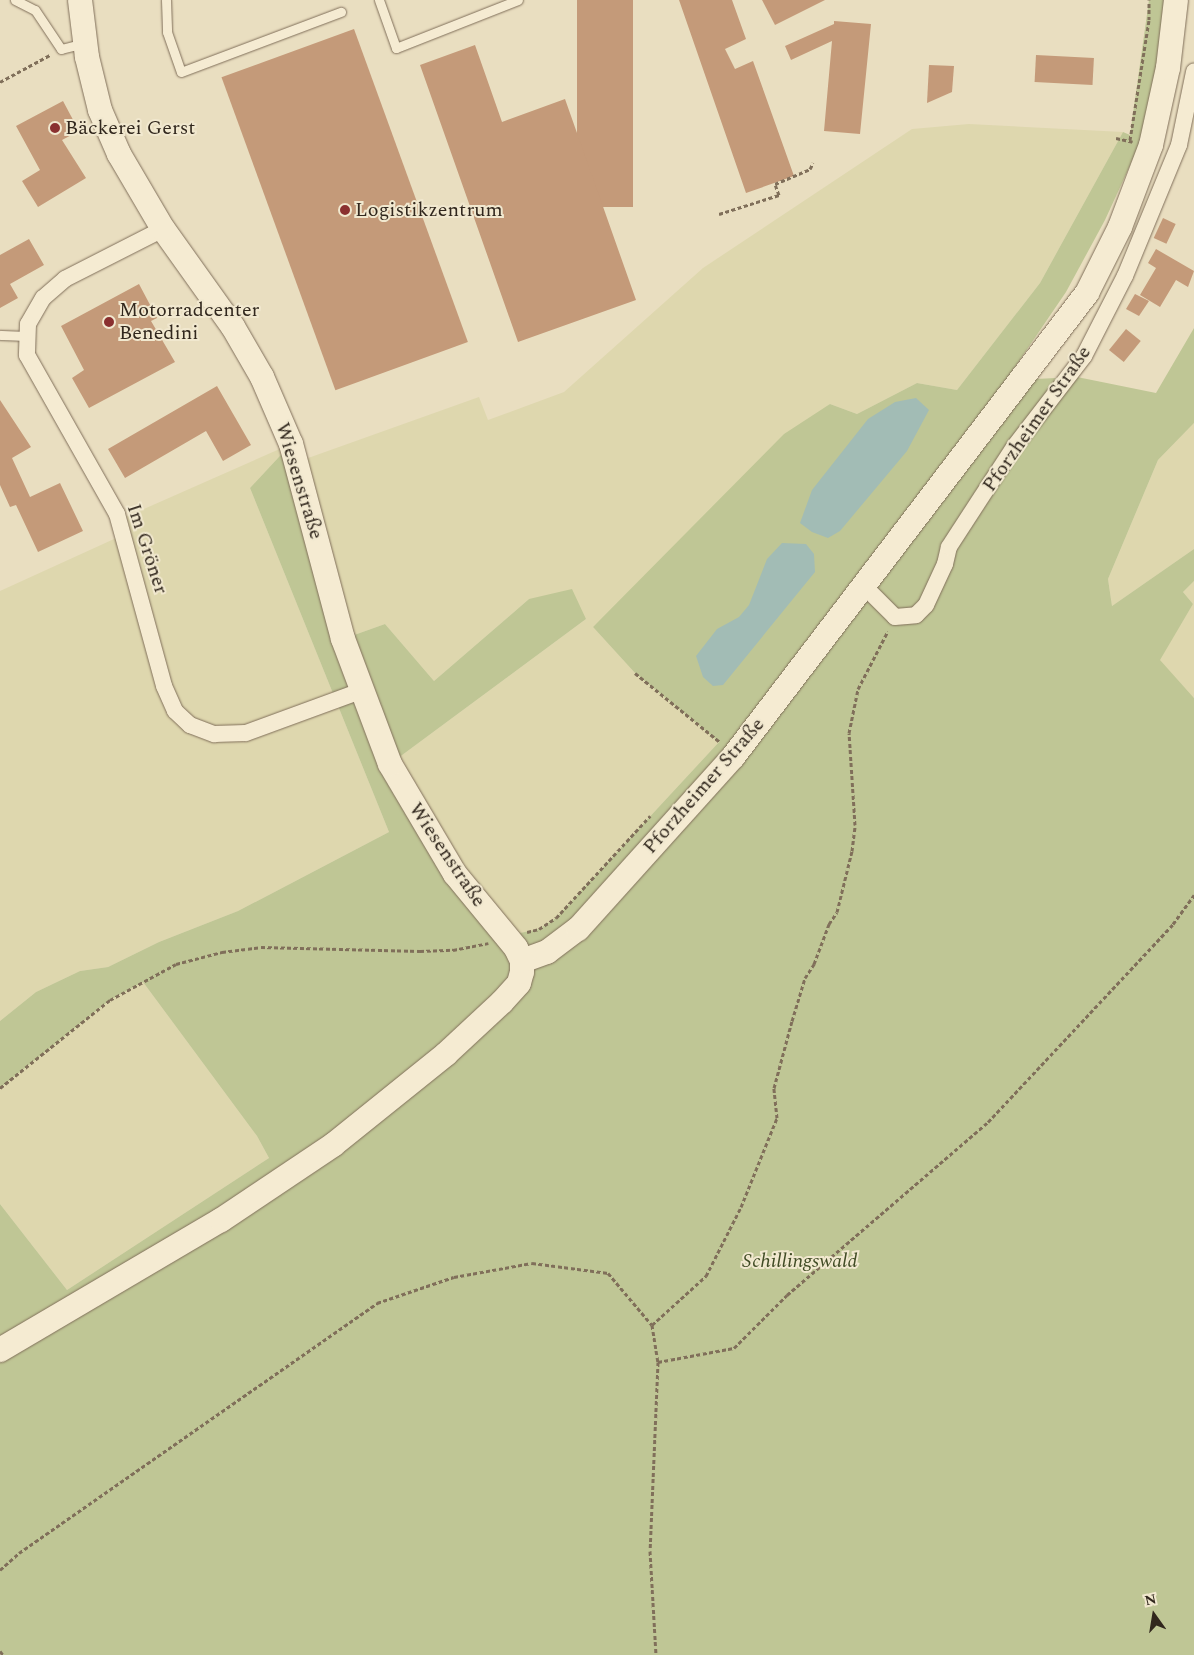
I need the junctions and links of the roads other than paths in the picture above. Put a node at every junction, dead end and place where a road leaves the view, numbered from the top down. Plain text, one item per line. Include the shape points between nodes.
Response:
1 (15, 0) edge
2 (80, 0) edge
3 (166, 0) edge
4 (379, 0) edge
5 (518, 0) edge
6 (1176, 0) edge
7 (341, 12) dead end
8 (84, 43) junction
9 (1194, 72) edge
10 (163, 229) junction
11 (0, 335) edge
12 (28, 336) junction
13 (865, 587) junction
14 (361, 691) junction
15 (522, 961) junction
16 (0, 1350) edge

1 - 8 lane via 35,10 61,49
2 - 8 street, Wiesenstraße
3 - 7 lane via 167,32 181,72
4 - 5 lane via 396,48
6 - 13 street, Pforzheimer Straße via 1168,68 1150,145 1120,227 1087,293
8 - 10 street, Wiesenstraße via 100,110 119,154
9 - 13 street, Pforzheimer Straße via 1180,145 1125,276 1084,356 1014,447 949,547 945,564 926,605 916,615 895,617
10 - 12 street, Im Gröner via 65,279 43,298 28,324
10 - 14 street, Wiesenstraße via 232,327 266,385 297,462 343,639
11 - 12 lane
12 - 14 street, Im Gröner via 27,354 117,514 164,686 175,711 190,725 214,734 246,733
13 - 15 street, Pforzheimer Straße via 722,749 578,929 547,952
14 - 15 street, Wiesenstraße via 390,764 418,817 455,874 506,936
15 - 16 street via 519,983 502,1002 446,1054 333,1145 220,1220

